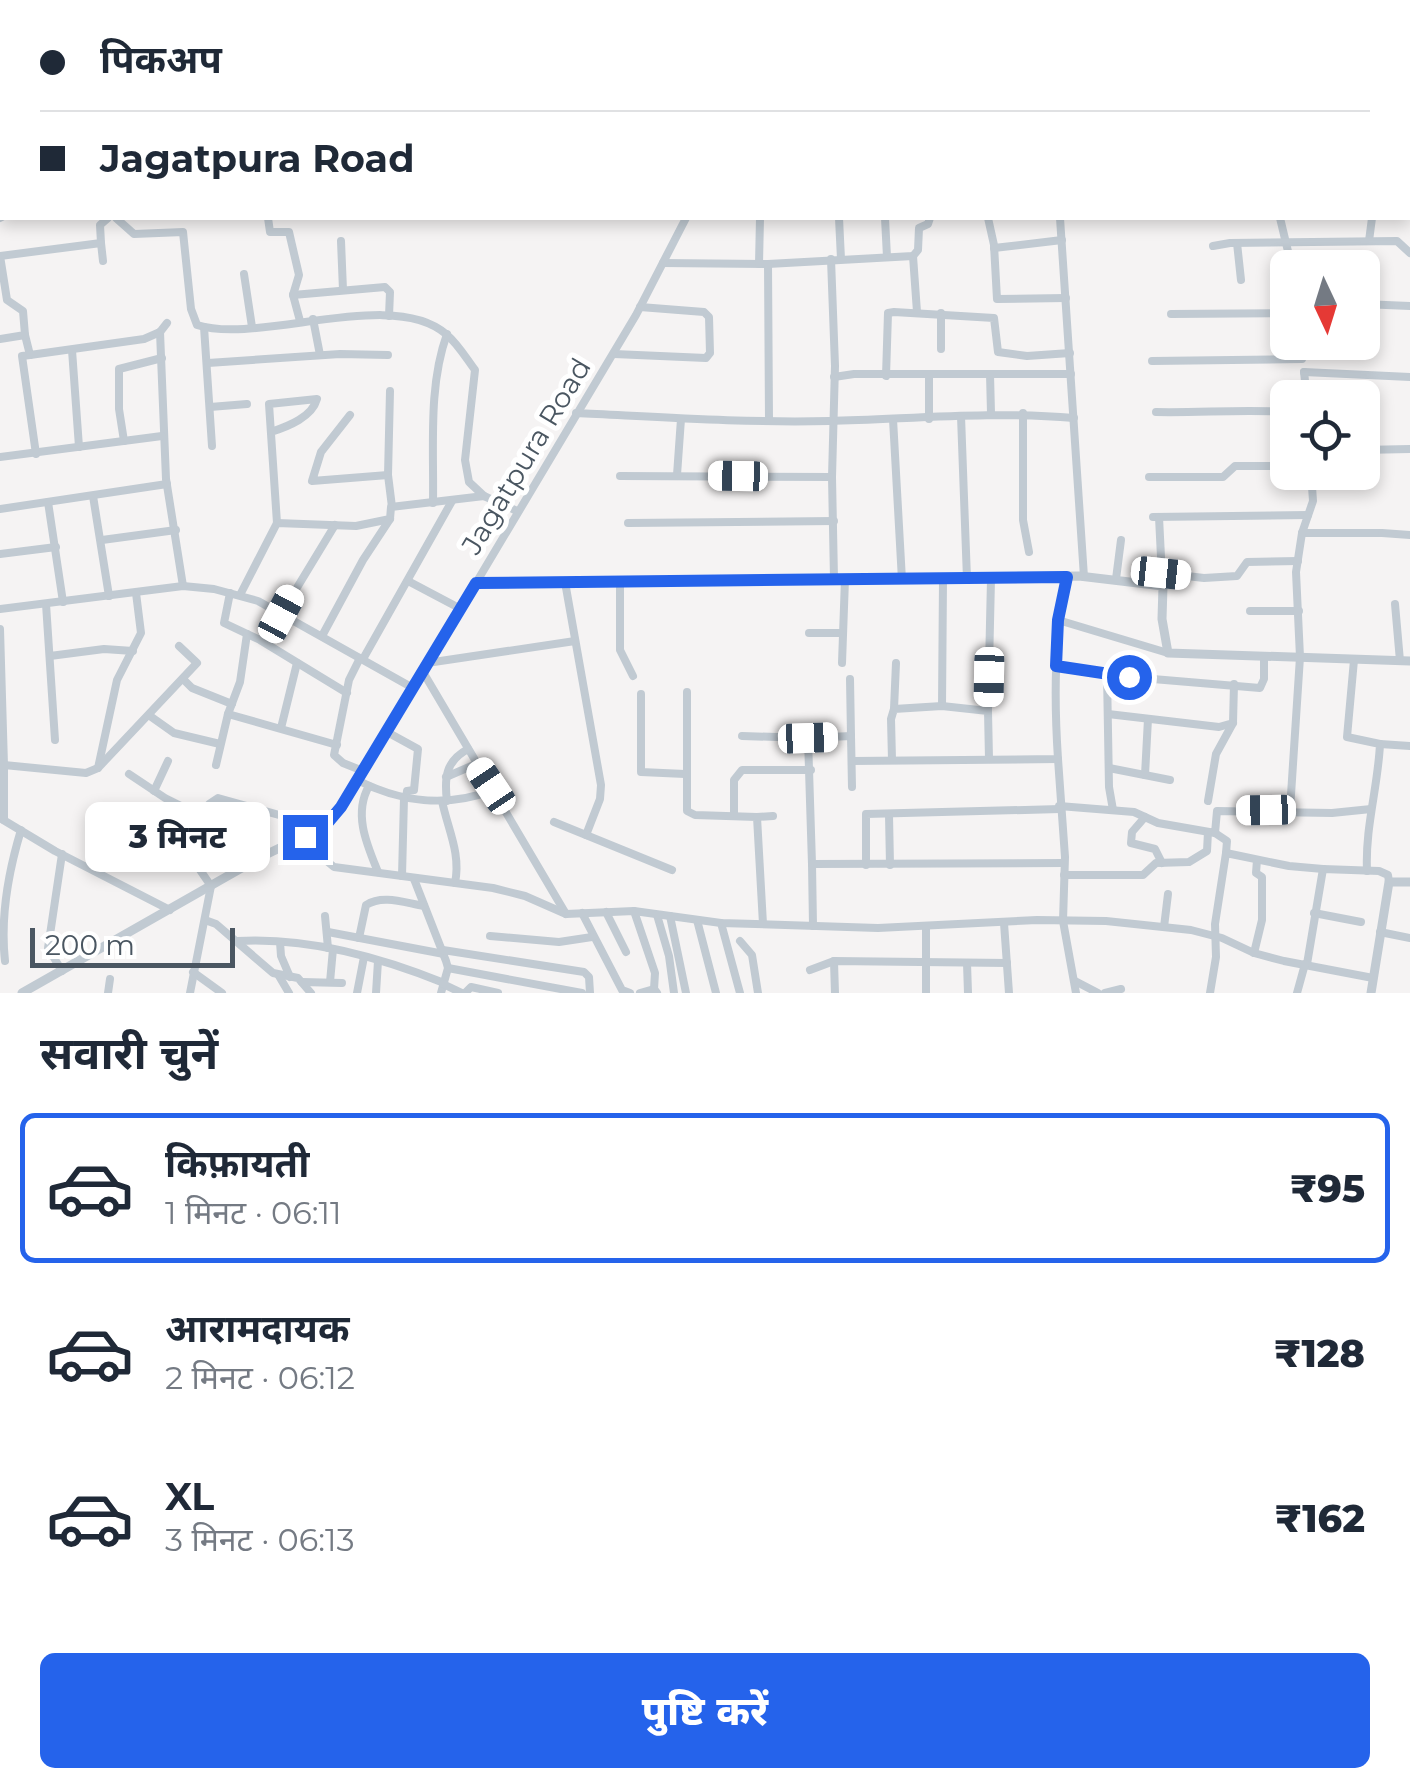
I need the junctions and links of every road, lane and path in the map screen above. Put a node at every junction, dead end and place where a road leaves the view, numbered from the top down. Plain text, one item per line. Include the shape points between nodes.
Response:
1 (109, 220) edge
2 (115, 220) edge
3 (268, 220) edge
4 (685, 220) edge
5 (760, 220) edge
6 (839, 220) edge
7 (885, 220) edge
8 (929, 220) edge
9 (988, 220) edge
10 (1060, 220) edge
11 (1280, 220) edge
12 (1372, 220) edge
13 (1062, 240) junction
14 (342, 241) dead end
15 (1370, 241) junction
16 (1237, 243) junction
17 (1286, 243) junction
18 (101, 244) junction
19 (1213, 246) dead end
20 (994, 248) junction
21 (1288, 250) edge
22 (1410, 253) edge
23 (887, 256) junction
24 (913, 256) junction
25 (836, 259) junction
26 (0, 261) edge
27 (103, 261) dead end
28 (663, 263) junction
29 (764, 264) junction
30 (244, 274) dead end
31 (1240, 280) dead end
32 (343, 290) junction
33 (293, 295) junction
34 (1066, 298) junction
35 (996, 300) junction
36 (1380, 305) edge
37 (1410, 306) edge
38 (640, 307) junction
39 (917, 312) junction
40 (941, 313) junction
41 (1270, 313) edge
42 (1172, 314) dead end
43 (389, 316) junction
44 (994, 318) junction
45 (313, 319) junction
46 (300, 321) junction
47 (167, 323) dead end
48 (204, 327) junction
49 (252, 328) junction
50 (160, 332) junction
51 (447, 334) junction
52 (25, 335) junction
53 (0, 339) edge
54 (942, 348) dead end
55 (72, 350) junction
56 (1270, 352) edge
57 (1070, 353) junction
58 (30, 354) junction
59 (614, 354) junction
60 (320, 355) junction
61 (388, 355) dead end
62 (162, 358) junction
63 (1302, 360) edge
64 (1152, 361) dead end
65 (208, 363) junction
66 (1304, 372) junction
67 (990, 374) junction
68 (1071, 374) junction
69 (886, 376) junction
70 (929, 376) junction
71 (834, 377) junction
72 (1410, 378) edge
73 (1305, 380) edge
74 (390, 391) dead end
75 (247, 404) dead end
76 (210, 406) junction
77 (1270, 410) edge
78 (576, 412) junction
79 (1156, 412) dead end
80 (991, 413) junction
81 (1023, 413) junction
82 (350, 415) dead end
83 (961, 416) junction
84 (1074, 418) junction
85 (681, 419) junction
86 (893, 419) junction
87 (929, 419) junction
88 (770, 421) junction
89 (834, 421) junction
90 (271, 432) junction
91 (162, 436) junction
92 (124, 441) junction
93 (212, 446) dead end
94 (79, 447) junction
95 (1380, 450) edge
96 (1410, 450) edge
97 (36, 454) junction
98 (0, 457) edge
99 (1270, 466) edge
100 (388, 475) junction
101 (677, 475) junction
102 (620, 476) dead end
103 (832, 476) junction
104 (1149, 477) dead end
105 (168, 484) junction
106 (1313, 490) edge
107 (93, 496) junction
108 (484, 496) junction
109 (452, 501) junction
110 (48, 502) junction
111 (433, 503) junction
112 (392, 506) junction
113 (0, 509) edge
114 (517, 511) junction
115 (1308, 515) junction
116 (390, 519) junction
117 (834, 521) junction
118 (277, 523) junction
119 (628, 523) dead end
120 (334, 525) junction
121 (176, 530) junction
122 (1302, 533) junction
123 (1410, 536) edge
124 (102, 540) junction
125 (1121, 540) dead end
126 (56, 547) junction
127 (1029, 552) dead end
128 (0, 554) edge
129 (1298, 561) junction
130 (1161, 573) junction
131 (1067, 577) junction
132 (1084, 577) junction
133 (840, 579) junction
134 (966, 579) junction
135 (991, 579) junction
136 (1116, 579) junction
137 (408, 580) junction
138 (902, 580) junction
139 (943, 580) junction
140 (620, 581) junction
141 (565, 582) junction
142 (476, 583) junction
143 (184, 586) junction
144 (1163, 586) junction
145 (136, 592) junction
146 (235, 594) junction
147 (110, 596) junction
148 (63, 602) junction
149 (46, 604) junction
150 (1395, 604) dead end
151 (460, 608) junction
152 (0, 609) edge
153 (1250, 611) dead end
154 (1299, 611) junction
155 (281, 614) junction
156 (1058, 620) junction
157 (0, 629) edge
158 (843, 632) junction
159 (809, 633) dead end
160 (247, 634) junction
161 (322, 636) junction
162 (575, 640) junction
163 (178, 646) dead end
164 (134, 651) junction
165 (1168, 653) junction
166 (50, 656) junction
167 (1264, 656) junction
168 (1300, 657) junction
169 (362, 658) junction
170 (1354, 660) junction
171 (1405, 661) edge
172 (297, 663) junction
173 (842, 663) dead end
174 (896, 663) dead end
175 (1056, 666) junction
176 (425, 668) junction
177 (1107, 674) junction
178 (632, 676) dead end
179 (183, 679) junction
180 (850, 679) dead end
181 (1234, 684) junction
182 (1, 687) edge
183 (413, 688) junction
184 (688, 692) dead end
185 (347, 693) junction
186 (641, 694) dead end
187 (942, 706) junction
188 (230, 709) junction
189 (894, 709) junction
190 (988, 711) junction
191 (1108, 714) junction
192 (150, 716) junction
193 (1148, 719) junction
194 (1233, 723) junction
195 (282, 728) junction
196 (387, 732) junction
197 (1, 736) edge
198 (742, 736) dead end
199 (851, 736) junction
200 (808, 738) junction
201 (56, 740) dead end
202 (220, 744) junction
203 (1380, 744) junction
204 (336, 745) junction
205 (1410, 746) edge
206 (468, 749) junction
207 (990, 759) junction
208 (1058, 759) junction
209 (892, 760) junction
210 (168, 761) dead end
211 (852, 761) junction
212 (476, 764) junction
213 (4, 765) junction
214 (216, 765) dead end
215 (98, 768) junction
216 (1108, 768) junction
217 (811, 770) junction
218 (128, 774) dead end
219 (685, 774) junction
220 (1145, 774) junction
221 (360, 776) junction
222 (446, 777) junction
223 (1170, 780) dead end
224 (369, 786) junction
225 (852, 787) dead end
226 (493, 790) junction
227 (154, 791) junction
228 (405, 798) junction
229 (444, 801) junction
230 (1208, 801) dead end
231 (1059, 807) junction
232 (1113, 810) junction
233 (1290, 810) junction
234 (1371, 810) junction
235 (734, 814) junction
236 (889, 814) junction
237 (94, 816) dead end
238 (774, 816) dead end
239 (757, 817) junction
240 (205, 818) junction
241 (1145, 818) junction
242 (2, 819) edge
243 (554, 822) dead end
244 (21, 830) junction
245 (1211, 832) junction
246 (586, 835) junction
247 (305, 837) junction
248 (1226, 853) junction
249 (62, 854) junction
250 (1257, 860) junction
251 (1064, 863) junction
252 (1162, 863) junction
253 (199, 864) junction
254 (812, 864) junction
255 (866, 865) junction
256 (890, 865) junction
257 (1323, 869) junction
258 (672, 870) dead end
259 (1367, 871) junction
260 (378, 872) junction
261 (1064, 875) junction
262 (402, 876) junction
263 (414, 878) junction
264 (1389, 882) junction
265 (1410, 882) edge
266 (456, 883) junction
267 (211, 886) junction
268 (1168, 894) dead end
269 (424, 906) junction
270 (1, 908) edge
271 (170, 910) junction
272 (606, 912) junction
273 (634, 912) junction
274 (582, 913) junction
275 (1314, 913) junction
276 (566, 914) junction
277 (657, 914) junction
278 (324, 916) dead end
279 (670, 916) junction
280 (206, 920) junction
281 (697, 920) junction
282 (1063, 920) junction
283 (1361, 922) dead end
284 (725, 923) junction
285 (1004, 923) junction
286 (759, 924) junction
287 (812, 926) junction
288 (926, 928) junction
289 (1164, 928) junction
290 (328, 932) junction
291 (1380, 932) junction
292 (490, 936) dead end
293 (1214, 936) junction
294 (592, 937) junction
295 (359, 938) junction
296 (1410, 938) edge
297 (237, 941) junction
298 (740, 941) dead end
299 (280, 942) junction
300 (330, 949) junction
301 (444, 952) junction
302 (626, 952) dead end
303 (1254, 953) junction
304 (364, 957) junction
305 (6, 961) dead end
306 (378, 961) junction
307 (834, 961) junction
308 (924, 961) junction
309 (1007, 962) junction
310 (967, 963) junction
311 (1306, 964) junction
312 (448, 968) junction
313 (810, 970) dead end
314 (62, 971) junction
315 (193, 972) junction
316 (279, 976) junction
317 (290, 977) junction
318 (1372, 978) junction
319 (110, 979) dead end
320 (43, 981) junction
321 (302, 982) junction
322 (330, 982) junction
323 (1075, 982) junction
324 (342, 983) dead end
325 (442, 987) edge
326 (1122, 988) dead end
327 (656, 991) edge
328 (22, 993) edge
329 (50, 993) edge
330 (108, 993) edge
331 (190, 993) edge
332 (222, 993) edge
333 (289, 993) edge
334 (311, 993) edge
335 (357, 993) edge
336 (376, 993) edge
337 (464, 993) edge
338 (498, 993) edge
339 (582, 993) edge
340 (590, 993) edge
341 (630, 993) edge
342 (640, 993) edge
343 (674, 993) edge
344 (686, 993) edge
345 (716, 993) edge
346 (740, 993) edge
347 (758, 993) edge
348 (835, 993) edge
349 (926, 993) edge
350 (968, 993) edge
351 (1009, 993) edge
352 (1076, 993) edge
353 (1102, 993) edge
354 (1210, 993) edge
355 (1297, 993) edge
356 (1371, 993) edge

1 - 18 street via 100,226
2 - 48 street via 134,234 183,232 191,309
3 - 33 street via 270,232 289,232 299,275
4 - 28 street, Jagatpura Road
5 - 29 street
6 - 25 street
7 - 23 street
8 - 24 street via 919,228
9 - 20 street
10 - 13 street
11 - 17 street
12 - 15 street
13 - 20 street
13 - 34 street
14 - 32 street
15 - 17 street
15 - 22 street via 1396,241
16 - 17 street
16 - 19 street
16 - 31 street
17 - 21 street
18 - 26 street
18 - 27 street
20 - 35 street
23 - 24 street
23 - 25 street
24 - 39 street
25 - 29 street
25 - 71 street
26 - 52 street via 7,300 23,310
28 - 29 street
28 - 38 street, Jagatpura Road
29 - 88 street
30 - 49 street
32 - 33 street
32 - 43 street via 386,287
33 - 46 street
34 - 35 street
34 - 57 street
35 - 44 street
36 - 37 street
38 - 59 street, Jagatpura Road
38 - 59 street via 704,312 710,352 706,358
39 - 40 street
39 - 69 street via 888,313
40 - 44 street
40 - 54 street
41 - 42 street
43 - 45 street
43 - 51 street
44 - 57 street via 998,352
45 - 46 street
45 - 60 street
46 - 49 street
47 - 50 street
48 - 49 street
48 - 65 street
50 - 55 street
50 - 62 street
51 - 108 street via 475,370 465,460 469,482
51 - 111 street via 434,416
52 - 53 street
52 - 58 street
55 - 58 street
55 - 94 street
56 - 64 street
57 - 68 street
58 - 97 street via 22,356
59 - 78 street, Jagatpura Road
60 - 61 street
60 - 65 street
62 - 91 street
62 - 92 street via 119,369
63 - 66 street
65 - 76 street
66 - 72 street
66 - 73 street
67 - 68 street
67 - 70 street
67 - 80 street
68 - 84 street
69 - 70 street
69 - 71 street
70 - 87 street
71 - 89 street
74 - 100 street
75 - 76 street
76 - 93 street
77 - 79 street
78 - 85 street
78 - 114 street, Jagatpura Road
80 - 81 street
80 - 83 street
81 - 84 street
81 - 127 street via 1022,520
82 - 100 street via 321,452 312,480
83 - 87 street
83 - 134 street
84 - 132 street
85 - 88 street
85 - 101 street
86 - 87 street
86 - 89 street
86 - 138 street
88 - 89 street
89 - 103 street
90 - 90 street via 269,404 317,399 302,417
90 - 118 street
91 - 92 street
91 - 105 street
92 - 94 street
94 - 97 street
95 - 96 street
97 - 98 street
99 - 104 street via 1235,466 1223,476
100 - 112 street
101 - 102 street
101 - 103 street
103 - 117 street
105 - 107 street
105 - 121 street
106 - 115 street
107 - 110 street
107 - 124 street
108 - 109 street
108 - 114 street
109 - 111 street
109 - 137 street
110 - 113 street
110 - 126 street
111 - 112 street
112 - 116 street
114 - 142 street, Jagatpura Road
115 - 122 street
115 - 130 street via 1156,517
116 - 120 street
116 - 161 street
117 - 119 street
117 - 133 street
118 - 120 street
118 - 146 street
120 - 155 street
121 - 124 street
121 - 143 street
122 - 123 street
122 - 129 street
124 - 147 street
125 - 136 street
126 - 128 street
126 - 148 street
129 - 130 street via 1247,562 1236,576
129 - 154 street
130 - 144 street
131 - 132 street
131 - 135 street
131 - 156 street
132 - 136 street
133 - 138 street
133 - 140 street
133 - 158 street
134 - 135 street
134 - 139 street
135 - 190 street
136 - 144 street
137 - 151 street
137 - 169 street
138 - 139 street
139 - 187 street
140 - 141 street
140 - 178 street via 620,650
141 - 142 street
141 - 162 street
142 - 151 street, Jagatpura Road
143 - 145 street
143 - 146 street
144 - 165 street
145 - 147 street
145 - 164 street via 142,633
146 - 155 street
146 - 160 street via 224,623
147 - 148 street
148 - 149 street
149 - 152 street
149 - 166 street
150 - 171 street
151 - 176 street, Jagatpura Road
153 - 154 street
154 - 168 street
155 - 161 street
156 - 165 street
156 - 175 street
157 - 182 street
158 - 159 street
158 - 173 street
160 - 172 street
160 - 188 street
161 - 169 street
162 - 176 street
162 - 246 street via 601,785
163 - 179 street via 198,664
164 - 166 street
164 - 215 street via 117,680
165 - 167 street
166 - 201 street
167 - 168 street
167 - 181 street via 1260,688
168 - 170 street
168 - 233 street
169 - 183 street
169 - 185 street
170 - 171 street
170 - 203 street via 1347,737
172 - 185 street
172 - 195 street
174 - 189 street
175 - 177 street
175 - 208 street
176 - 183 street, Jagatpura Road
176 - 206 street
177 - 181 street
177 - 191 street
179 - 188 street
179 - 192 street
180 - 199 street
181 - 194 street
182 - 197 street
183 - 196 street, Jagatpura Road
184 - 219 street
185 - 204 street
186 - 219 street via 641,772
187 - 189 street
187 - 190 street
188 - 195 street
188 - 202 street
189 - 209 street
190 - 207 street
191 - 193 street
191 - 216 street
192 - 202 street via 174,732
192 - 215 street
193 - 194 street
193 - 220 street
194 - 230 street via 1216,754
195 - 204 street
196 - 221 street, Jagatpura Road
196 - 228 street via 418,748 414,790
197 - 213 street
198 - 200 street
199 - 200 street
199 - 211 street
200 - 217 street
202 - 214 street
203 - 205 street
203 - 234 street
204 - 221 street via 334,754
206 - 212 street
206 - 222 street via 453,757
207 - 208 street
207 - 209 street
208 - 231 street
209 - 211 street
210 - 227 street
211 - 225 street
212 - 222 street
212 - 226 street
213 - 215 street
213 - 242 street
216 - 220 street
216 - 232 street
217 - 235 street via 742,770 734,780
217 - 254 street
218 - 227 street
219 - 235 street via 687,811
220 - 223 street
221 - 224 street
221 - 247 street, Jagatpura Road via 325,826
222 - 229 street
224 - 228 street
224 - 260 street via 361,817
226 - 229 street
226 - 276 street
227 - 240 street
228 - 229 street
228 - 262 street
229 - 266 street via 458,851
231 - 232 street
231 - 236 street
231 - 251 street
232 - 241 street
233 - 234 street
233 - 245 street via 1218,811
234 - 259 street
235 - 239 street
236 - 255 street via 866,814
236 - 256 street
237 - 253 street
238 - 239 street
239 - 286 street
240 - 247 street via 208,804 220,799 290,818
240 - 253 street
241 - 245 street
241 - 252 street via 1131,843 1155,849
242 - 244 street
243 - 246 street
244 - 249 street
244 - 270 street
245 - 248 street via 1226,841
245 - 252 street via 1206,851 1189,862
246 - 258 street
247 - 260 street via 334,867
247 - 267 street, Jagatpura Road
248 - 250 street
248 - 293 street
249 - 271 street
249 - 314 street via 48,948
250 - 257 street
250 - 303 street via 1262,920
251 - 256 street
251 - 261 street
252 - 261 street via 1143,875
253 - 267 street
254 - 255 street
254 - 287 street
255 - 256 street
257 - 259 street
257 - 275 street
259 - 264 street via 1388,875
260 - 262 street
261 - 282 street
262 - 263 street
263 - 266 street
263 - 269 street
264 - 265 street
264 - 291 street
266 - 276 street via 525,896
267 - 271 street, Jagatpura Road
267 - 280 street
268 - 289 street
269 - 295 street via 371,901
269 - 301 street
270 - 305 street
271 - 314 street, Jagatpura Road
272 - 273 street
272 - 274 street
272 - 302 street
273 - 277 street
273 - 327 street
274 - 276 street
274 - 294 street
275 - 283 street
275 - 311 street
277 - 279 street
277 - 343 street
278 - 290 street
279 - 281 street
279 - 344 street
280 - 297 street
280 - 315 street
281 - 284 street
281 - 345 street
282 - 285 street
282 - 289 street
282 - 323 street
284 - 286 street
284 - 346 street
285 - 288 street
285 - 309 street
286 - 287 street
287 - 288 street
288 - 308 street
289 - 293 street
290 - 295 street
290 - 300 street
291 - 296 street
291 - 318 street
292 - 294 street via 559,942
293 - 303 street
293 - 354 street
294 - 341 street
295 - 301 street
297 - 299 street
297 - 316 street
298 - 347 street via 752,955
299 - 300 street
299 - 317 street
300 - 304 street
300 - 322 street
301 - 312 street
301 - 340 street via 584,972
303 - 311 street
304 - 306 street
304 - 335 street
306 - 325 street
306 - 336 street
307 - 308 street
307 - 313 street
307 - 348 street
308 - 310 street
308 - 349 street
309 - 310 street
309 - 351 street
310 - 350 street
311 - 318 street
311 - 355 street
312 - 325 street
312 - 339 street
314 - 320 street, Jagatpura Road
315 - 331 street
315 - 332 street
316 - 317 street
316 - 333 street
317 - 321 street
318 - 356 street
319 - 330 street
320 - 328 street, Jagatpura Road
320 - 329 street
321 - 322 street
321 - 334 street
322 - 324 street
323 - 352 street
323 - 353 street
325 - 337 street
326 - 353 street
327 - 342 street
337 - 338 street via 469,987

